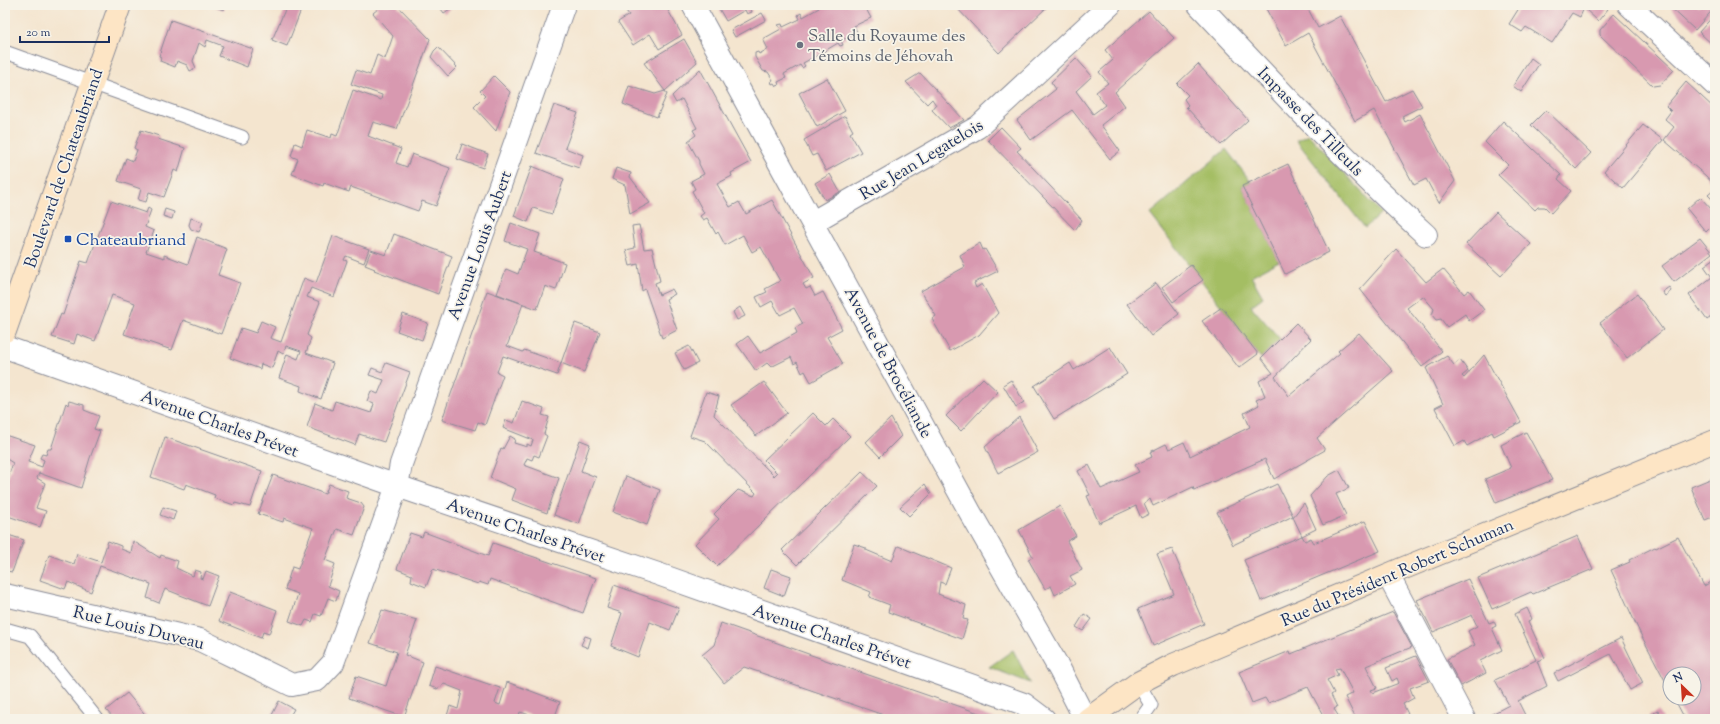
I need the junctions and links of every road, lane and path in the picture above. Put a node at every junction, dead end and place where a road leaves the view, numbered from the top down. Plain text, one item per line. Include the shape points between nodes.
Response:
1 (120, 5) edge
2 (564, 5) edge
3 (693, 5) edge
4 (1110, 5) edge
5 (1199, 5) edge
6 (1629, 5) edge
7 (5, 52) edge
8 (93, 84) junction
9 (1715, 85) edge
10 (242, 137) dead end
11 (813, 222) junction
12 (1426, 235) dead end
13 (5, 331) edge
14 (5, 347) edge
15 (1715, 441) edge
16 (397, 486) junction
17 (1388, 576) junction
18 (5, 595) edge
19 (5, 629) edge
20 (1138, 683) junction
21 (97, 719) edge
22 (1044, 719) edge
23 (1087, 719) edge
24 (1142, 719) edge
25 (1464, 719) edge

1 - 8 main road, Boulevard de Chateaubriand
2 - 16 street, Avenue Louis Aubert via 401,464
3 - 11 street, Avenue de Brocéliande
4 - 11 street, Rue Jean Legatelois via 978,127
5 - 12 street, Impasse des Tilleuls via 1307,118
6 - 9 street
7 - 8 lane
8 - 10 lane
8 - 13 main road, Boulevard de Chateaubriand
11 - 23 street, Avenue de Brocéliande via 970,512
14 - 16 street, Avenue Charles Prévet
15 - 17 main road, Rue du Président Robert Schuman
16 - 18 street, Rue Louis Duveau via 333,663 317,680 292,685 200,640
16 - 22 street, Avenue Charles Prévet via 665,577 1024,704
17 - 20 main road, Rue du Président Robert Schuman via 1173,665
17 - 25 street
19 - 21 lane via 30,636
20 - 23 main road, Rue du Président Robert Schuman
20 - 24 lane via 1151,705

